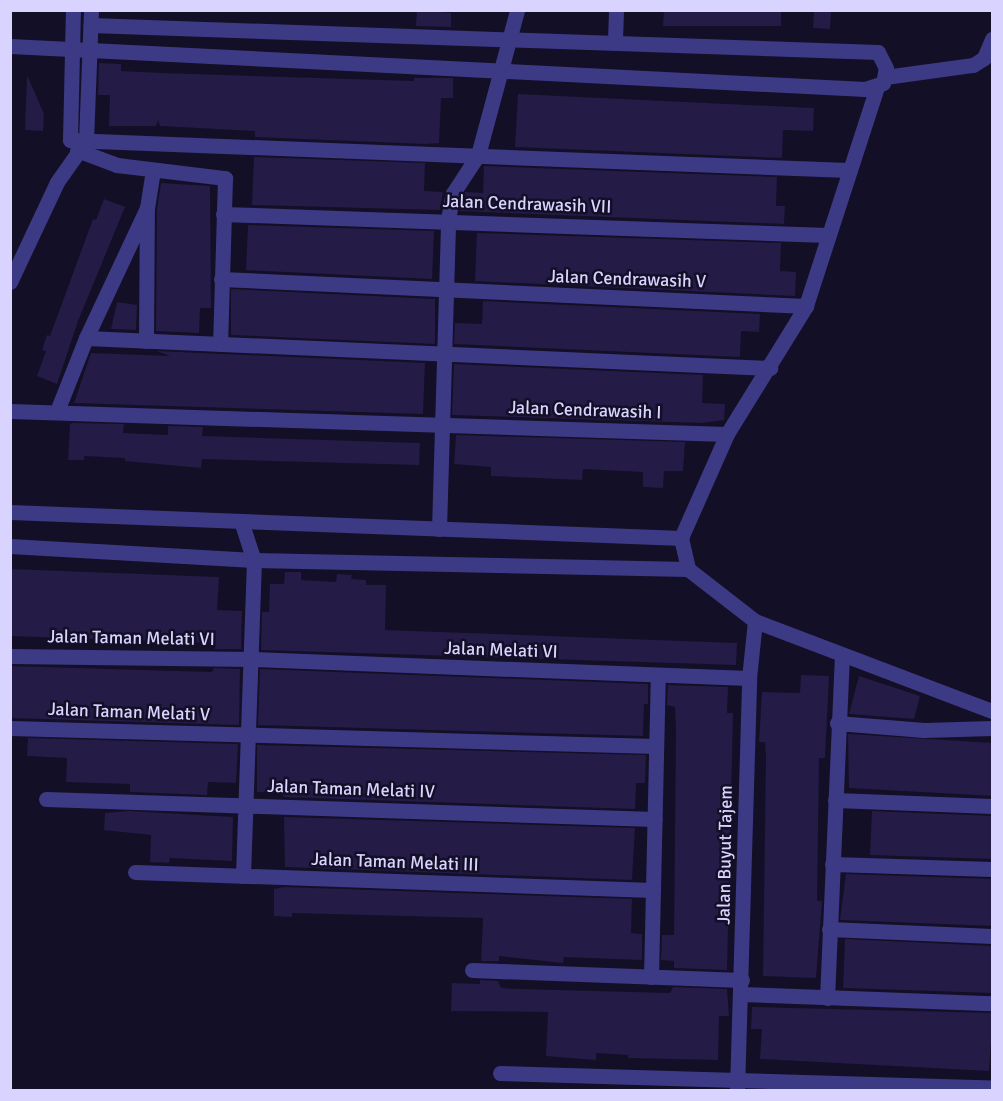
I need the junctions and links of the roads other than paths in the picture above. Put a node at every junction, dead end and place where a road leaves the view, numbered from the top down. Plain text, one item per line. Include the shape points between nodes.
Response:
1 (73, 10) edge
2 (517, 10) edge
3 (616, 10) edge
4 (90, 18) edge
5 (283, 32) junction
6 (993, 39) edge
7 (510, 40) junction
8 (615, 40) junction
9 (10, 45) edge
10 (89, 49) junction
11 (73, 50) junction
12 (282, 58) junction
13 (500, 69) junction
14 (881, 82) junction
15 (78, 145) junction
16 (478, 155) junction
17 (848, 170) junction
18 (153, 171) junction
19 (147, 208) junction
20 (224, 214) junction
21 (448, 220) junction
22 (828, 235) junction
23 (221, 279) junction
24 (10, 282) edge
25 (446, 292) junction
26 (806, 306) junction
27 (86, 338) junction
28 (146, 341) junction
29 (220, 344) junction
30 (443, 354) junction
31 (770, 368) junction
32 (10, 411) edge
33 (57, 411) junction
34 (441, 426) junction
35 (727, 434) junction
36 (10, 512) edge
37 (242, 524) junction
38 (439, 529) junction
39 (681, 538) junction
40 (10, 546) edge
41 (254, 560) junction
42 (687, 569) junction
43 (755, 621) junction
44 (10, 656) edge
45 (842, 657) junction
46 (251, 659) junction
47 (658, 675) junction
48 (749, 678) junction
49 (993, 711) edge
50 (837, 723) junction
51 (10, 728) edge
52 (993, 728) edge
53 (247, 735) junction
54 (656, 746) junction
55 (46, 799) dead end
56 (835, 800) junction
57 (245, 805) junction
58 (993, 806) edge
59 (655, 819) junction
60 (832, 864) junction
61 (993, 869) edge
62 (135, 872) dead end
63 (243, 876) junction
64 (653, 890) junction
65 (829, 929) junction
66 (993, 936) edge
67 (472, 970) dead end
68 (651, 977) junction
69 (741, 987) junction
70 (827, 998) junction
71 (993, 1003) edge
72 (500, 1073) dead end
73 (737, 1086) edge
74 (993, 1088) edge

1 - 11 street
2 - 7 street
3 - 8 street
4 - 5 street
4 - 10 street
5 - 7 street
5 - 12 street
6 - 14 street via 984,58 974,64
7 - 8 street
7 - 13 street
8 - 14 street via 878,52 885,61
9 - 11 street
10 - 11 street
10 - 12 street
10 - 15 street
11 - 15 street
12 - 13 street
13 - 14 street
13 - 16 street
14 - 17 street
15 - 16 street
15 - 18 street via 102,162
15 - 24 street
16 - 17 street
16 - 21 street via 453,193
17 - 22 street
18 - 19 street
18 - 20 street via 225,178
19 - 27 street
19 - 28 street
20 - 21 street, Jalan Cendrawasih VII
20 - 23 street
21 - 22 street, Jalan Cendrawasih VII
21 - 25 street
22 - 26 street
23 - 25 street, Jalan Cendrawasih V
23 - 29 street
25 - 26 street, Jalan Cendrawasih V
25 - 30 street
26 - 31 street
27 - 28 street
27 - 33 street
28 - 29 street
29 - 30 street
30 - 31 street
30 - 34 street
31 - 35 street
32 - 33 street, Jalan Cendrawasih I
33 - 34 street, Jalan Cendrawasih I
34 - 35 street, Jalan Cendrawasih I
34 - 38 street
35 - 39 street
36 - 37 street
37 - 38 street
37 - 41 street
38 - 39 street
39 - 42 street
40 - 41 street
41 - 42 street
41 - 46 street
42 - 43 street
43 - 45 street
43 - 48 street, Jalan Buyut Tajem
44 - 46 street, Jalan Taman Melati VI
45 - 49 street
45 - 50 street
46 - 47 street, Jalan Melati VI
46 - 53 street
47 - 48 street, Jalan Melati VI
47 - 54 street
48 - 69 street, Jalan Buyut Tajem
50 - 52 street via 924,730
50 - 56 street
51 - 53 street, Jalan Taman Melati V
53 - 54 street, Jalan Taman Melati V
53 - 57 street
54 - 59 street
55 - 57 street, Jalan Taman Melati IV
56 - 58 street
56 - 60 street
57 - 59 street, Jalan Taman Melati IV
57 - 63 street
59 - 64 street
60 - 61 street
60 - 65 street
62 - 63 street, Jalan Taman Melati III
63 - 64 street, Jalan Taman Melati III
64 - 68 street
65 - 66 street
65 - 70 street
67 - 68 street
68 - 69 street
69 - 70 street
69 - 73 street, Jalan Buyut Tajem
70 - 71 street
72 - 73 street
73 - 74 street

